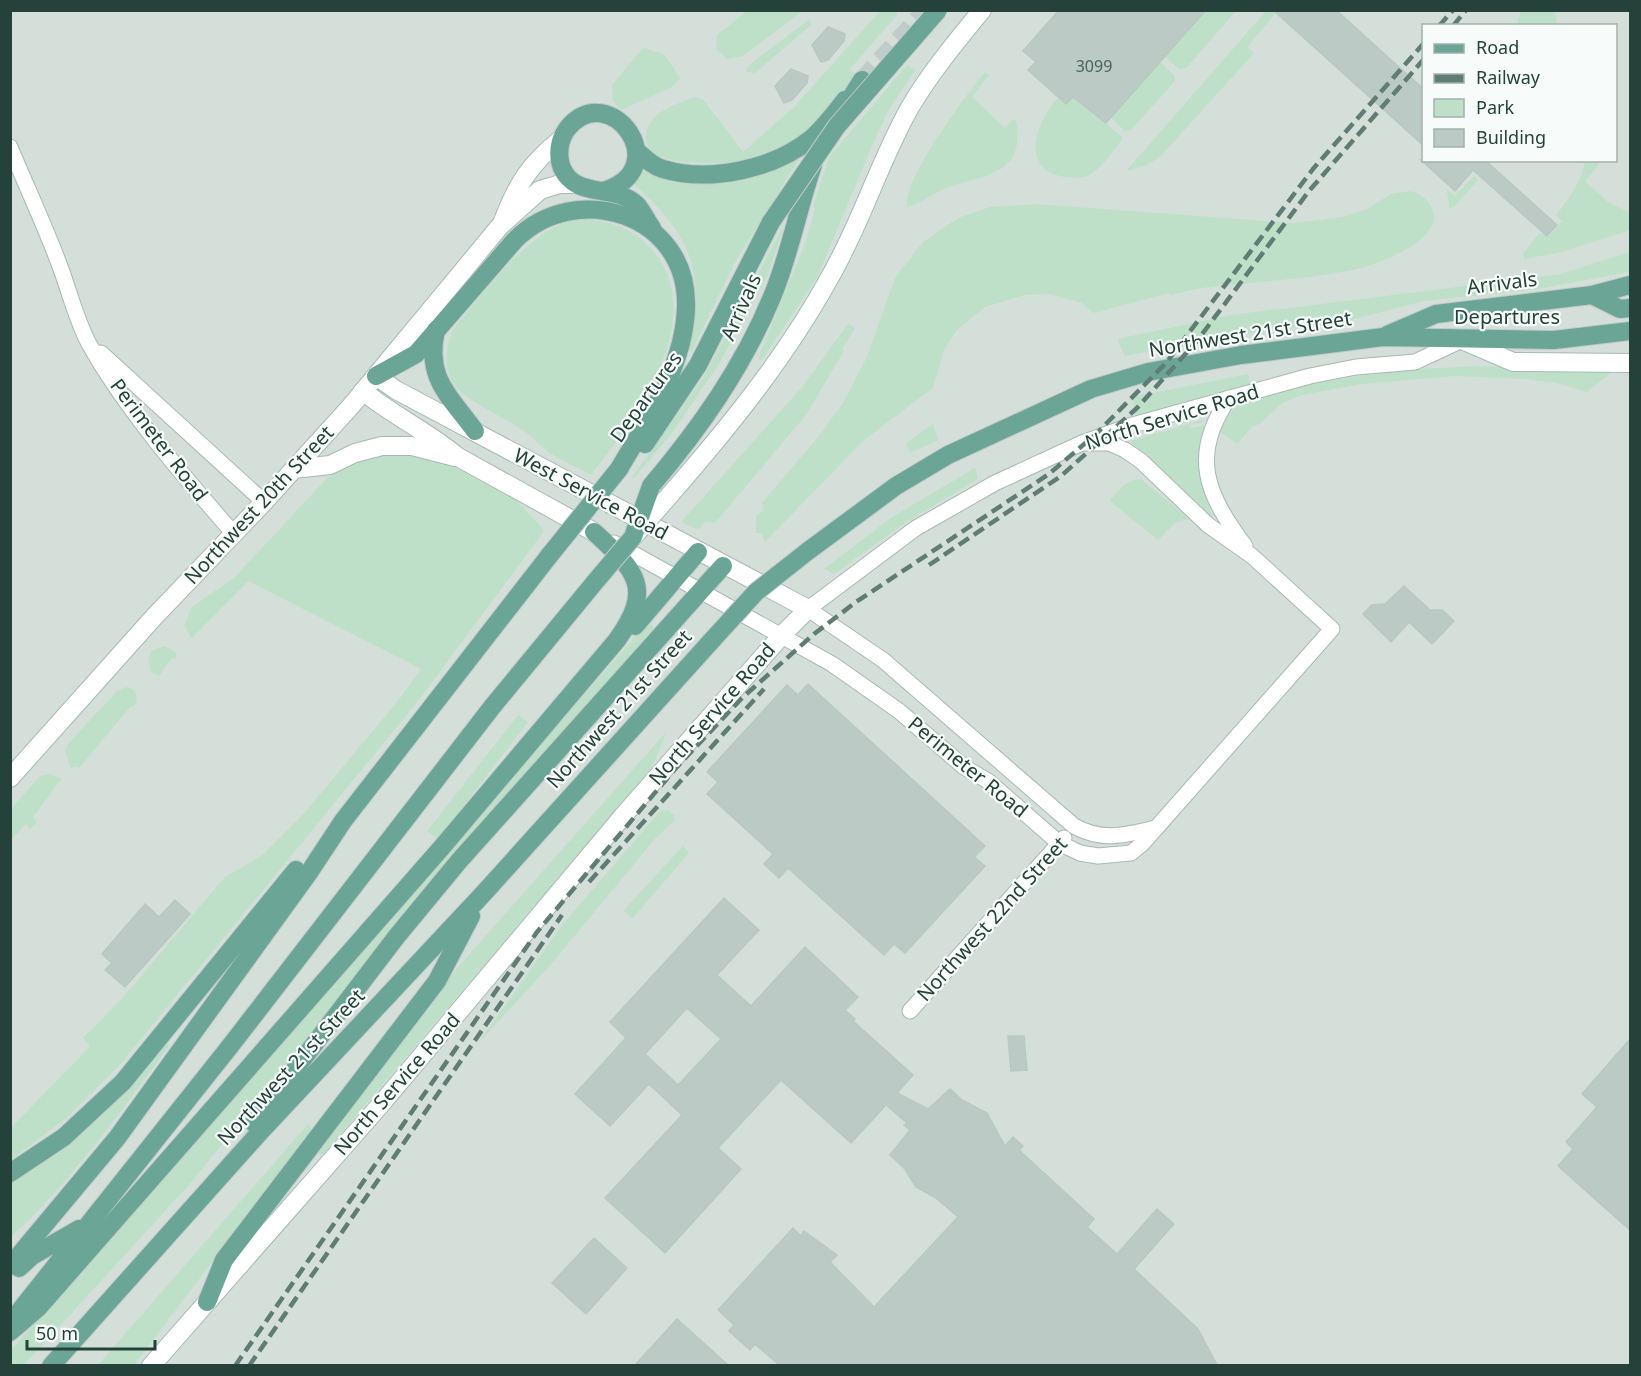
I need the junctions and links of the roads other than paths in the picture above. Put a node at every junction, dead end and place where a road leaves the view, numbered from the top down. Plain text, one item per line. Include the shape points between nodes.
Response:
1 (938, 10) edge
2 (982, 10) edge
3 (561, 139) junction
4 (10, 147) edge
5 (636, 151) junction
6 (575, 184) junction
7 (603, 191) junction
8 (500, 226) junction
9 (656, 235) junction
10 (1630, 285) edge
11 (1592, 295) junction
12 (1630, 308) edge
13 (436, 330) junction
14 (1630, 331) edge
15 (1383, 337) junction
16 (1462, 340) junction
17 (89, 343) junction
18 (1630, 363) edge
19 (376, 376) junction
20 (363, 391) junction
21 (1229, 398) junction
22 (475, 431) junction
23 (1082, 443) junction
24 (458, 457) junction
25 (294, 469) junction
26 (619, 469) junction
27 (264, 502) junction
28 (594, 532) junction
29 (234, 534) junction
30 (633, 537) junction
31 (698, 552) junction
32 (1252, 556) junction
33 (723, 566) junction
34 (677, 578) junction
35 (701, 591) junction
36 (808, 609) junction
37 (782, 635) junction
38 (617, 640) junction
39 (10, 778) edge
40 (343, 821) junction
41 (1074, 826) junction
42 (1156, 828) junction
43 (1059, 843) junction
44 (483, 894) junction
45 (910, 1011) dead end
46 (10, 1173) edge
47 (185, 1216) junction
48 (86, 1225) junction
49 (10, 1266) edge
50 (10, 1276) edge
51 (207, 1302) junction
52 (10, 1322) edge
53 (10, 1332) edge
54 (51, 1365) edge
55 (151, 1365) edge

1 - 26 main road, Departures, bridge via 837,126 771,222 685,387 641,450
2 - 30 street, bridge via 934,70 909,110 832,274 802,325 735,419
3 - 5 main road via 580,118 607,114 625,125
3 - 6 main road via 559,159
3 - 8 street, Northwest 20th Street via 517,185
4 - 17 street, Perimeter Road
5 - 7 main road via 631,172 614,188
5 - 30 main road, Arrivals, bridge via 653,165 672,171 717,173 756,165 781,157 811,138 862,80 814,160 780,274 740,363 710,412 651,486
6 - 7 main road
6 - 8 street, Northwest 20th Street via 540,190
7 - 9 main road via 636,204
8 - 19 street, Northwest 20th Street
9 - 13 main road via 610,211 580,208 555,213 519,236
9 - 26 main road via 674,254 684,276 685,323 664,387
10 - 11 main road, Arrivals
11 - 12 main road via 1620,309
11 - 15 main road, Arrivals via 1436,314
13 - 19 main road via 416,354
13 - 22 main road via 433,351 437,378
14 - 16 main road, Departures via 1575,339
15 - 16 main road, Departures
15 - 44 main road, Northwest 21st Street, bridge via 1181,365 1091,389 977,440 922,470 869,504 756,592
16 - 18 street via 1513,362
16 - 21 street, North Service Road via 1415,362 1356,367
17 - 27 street, Perimeter Road
17 - 29 street, Perimeter Road via 119,390
19 - 20 street, Northwest 20th Street
19 - 22 street, West Service Road
20 - 24 street, West Service Road
20 - 25 street, Northwest 20th Street
21 - 23 street, North Service Road
21 - 32 street, Perimeter Road via 1210,434 1208,474 1220,512
22 - 31 street, West Service Road
23 - 32 street, Perimeter Road via 1109,444 1125,450 1208,525
23 - 36 street, North Service Road via 995,483 916,528
24 - 25 street via 412,446 382,446 330,465
24 - 28 street, West Service Road
25 - 27 street, Northwest 20th Street
26 - 40 main road, Departures, bridge
27 - 29 street, Northwest 20th Street
28 - 34 street, West Service Road
28 - 38 main road via 628,569 639,591 634,613
29 - 39 street, Northwest 20th Street
30 - 48 main road, bridge via 485,716 231,1045
31 - 33 street, West Service Road
31 - 34 main road
32 - 42 street, Perimeter Road via 1332,629
33 - 35 main road
33 - 36 street, West Service Road
34 - 35 street, West Service Road
34 - 38 main road via 634,627
35 - 37 street, West Service Road
35 - 47 main road via 459,861 397,936
36 - 37 street, North Service Road
36 - 41 street, Perimeter Road via 883,660
37 - 43 street, Perimeter Road via 886,701
37 - 51 street, North Service Road
38 - 53 main road via 249,1069 38,1308
40 - 46 main road via 300,867 123,1082 71,1132
40 - 49 main road via 131,1119
41 - 42 street, Perimeter Road via 1099,836 1120,837
41 - 43 street, Northwest 22nd Street
42 - 43 street, Perimeter Road via 1131,853 1116,856 1080,853
43 - 45 street, Northwest 22nd Street
44 - 47 main road, Northwest 21st Street
44 - 51 main road via 437,981 224,1260
47 - 54 main road, Northwest 21st Street
48 - 50 main road via 32,1256
48 - 52 main road
51 - 55 street, North Service Road

